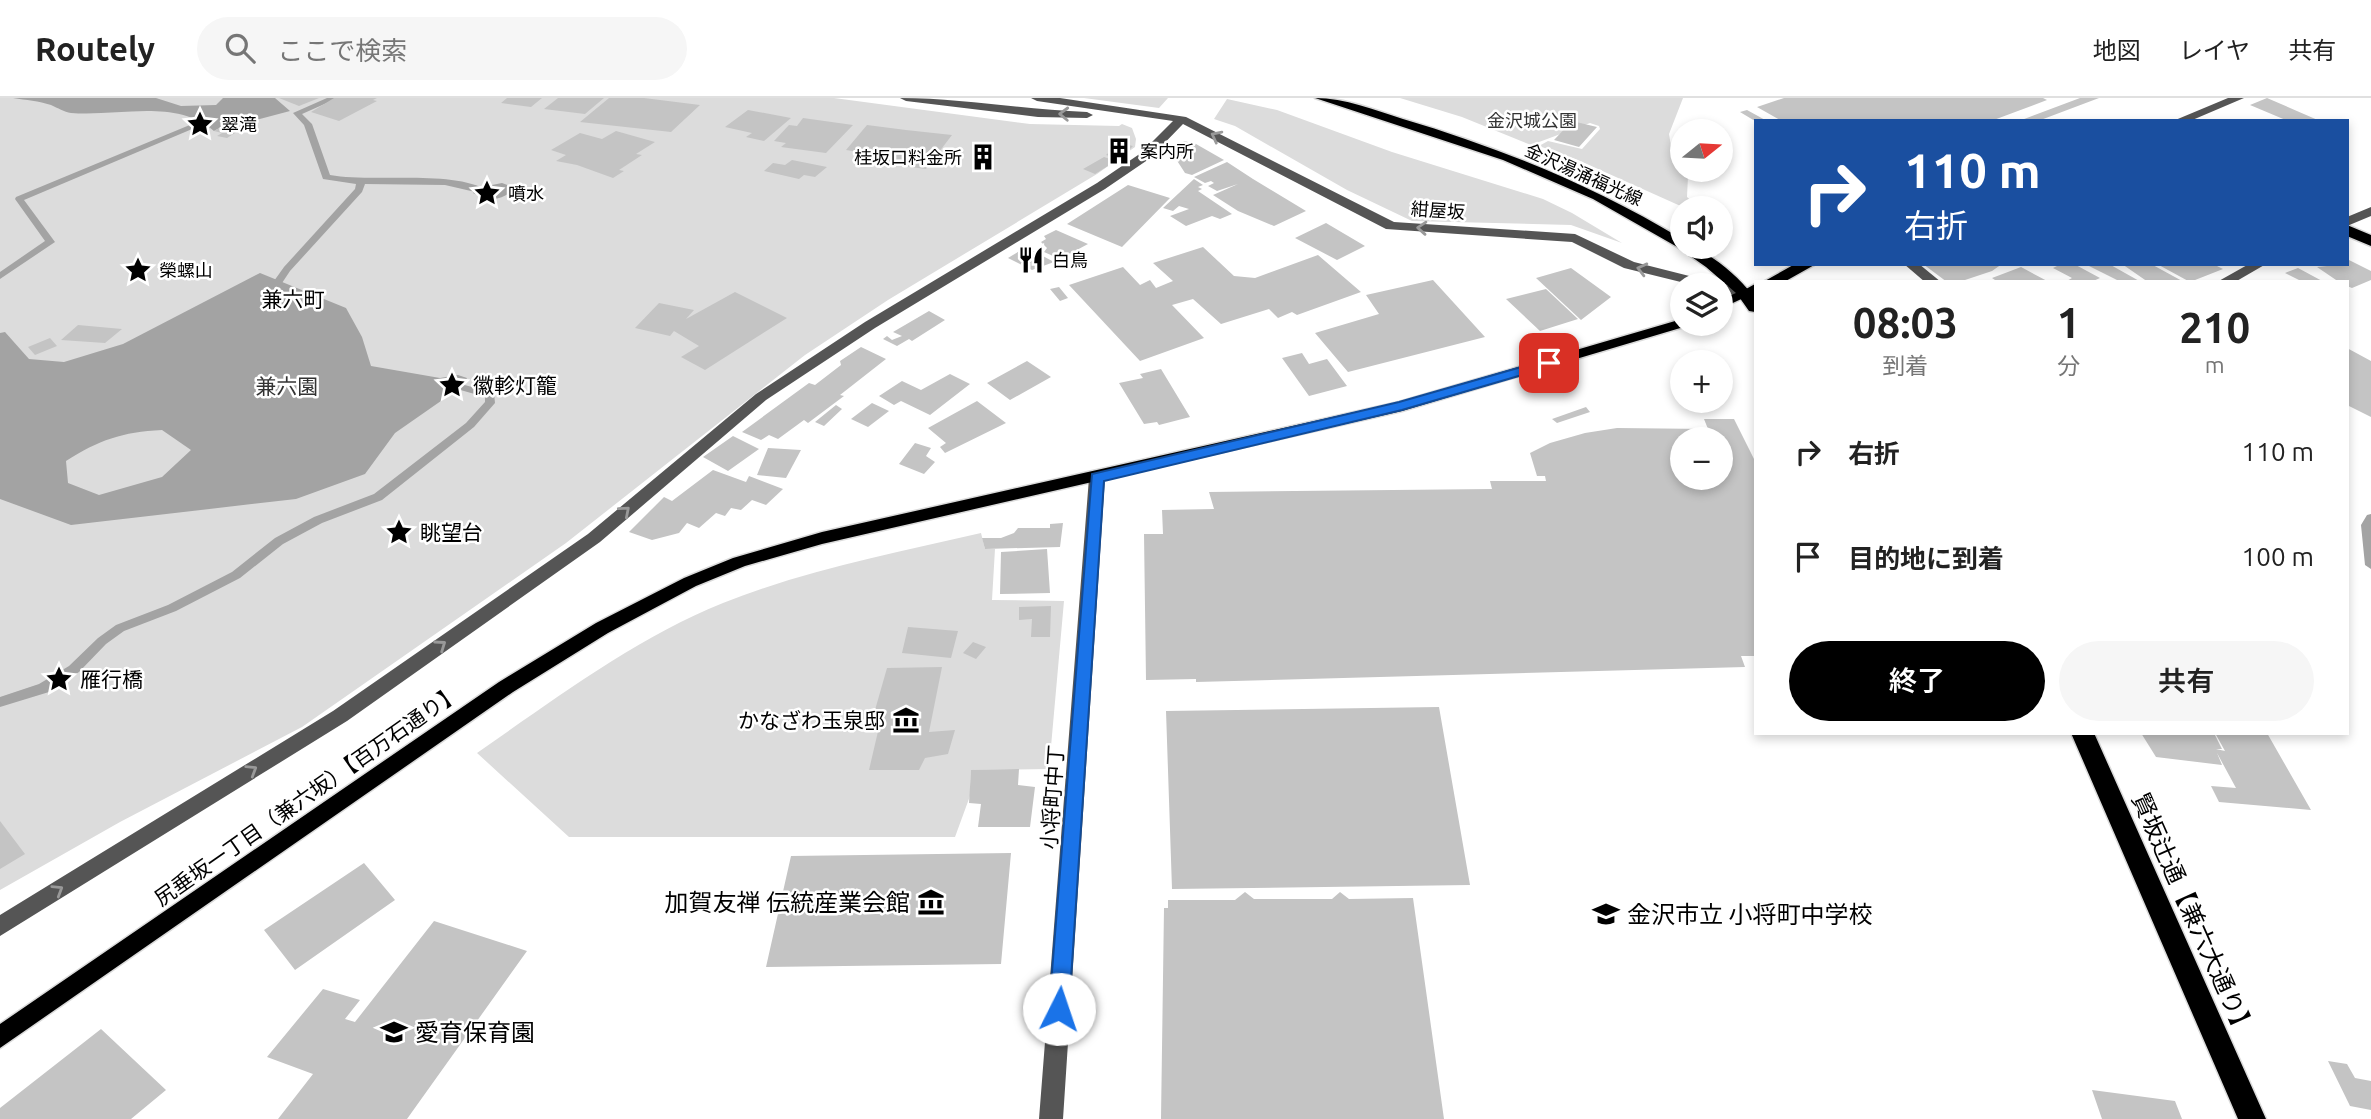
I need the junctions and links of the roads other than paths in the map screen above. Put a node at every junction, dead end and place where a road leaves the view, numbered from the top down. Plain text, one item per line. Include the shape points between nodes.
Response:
1 (906, 98) edge
2 (1037, 98) edge
3 (1321, 98) edge
4 (2238, 98) edge
5 (1182, 119) junction
6 (2184, 119) edge
7 (2371, 211) edge
8 (2349, 221) edge
9 (2349, 231) edge
10 (1670, 237) edge
11 (2371, 241) edge
12 (1703, 259) edge
13 (1804, 266) edge
14 (1913, 266) edge
15 (2256, 266) edge
16 (1670, 275) edge
17 (1775, 280) edge
18 (1931, 280) edge
19 (2228, 280) edge
20 (1733, 292) edge
21 (1752, 297) edge
22 (1733, 302) edge
23 (1670, 327) edge
24 (1097, 478) junction
25 (2083, 735) edge
26 (0, 926) edge
27 (0, 1037) edge
28 (1051, 1119) edge
29 (2252, 1119) edge

5 -> 1 street via 1038,114
2 - 5 street
3 - 10 main road, 金沢湯涌福光線 via 1408,123 1570,183
4 - 6 street
16 -> 5 street, 紺屋坂 via 1629,265 1575,238 1391,226
26 -> 5 street via 340,716 594,538 761,397 870,325 1101,186 1144,156
7 - 8 street
9 - 11 highway
12 - 21 main road, 金沢湯涌福光線
13 - 17 highway
14 - 18 street
15 - 19 street
20 - 21 street
21 - 22 main road
23 - 24 main road, 尻垂坂一丁目（兼六坂）【百万石通り】 via 1402,406
24 - 27 main road, 尻垂坂一丁目（兼六坂）【百万石通り】 via 822,538 739,562 648,601 506,687
24 - 28 street, 小将町中丁
25 - 29 highway, 賢坂辻通【兼六大通り】

